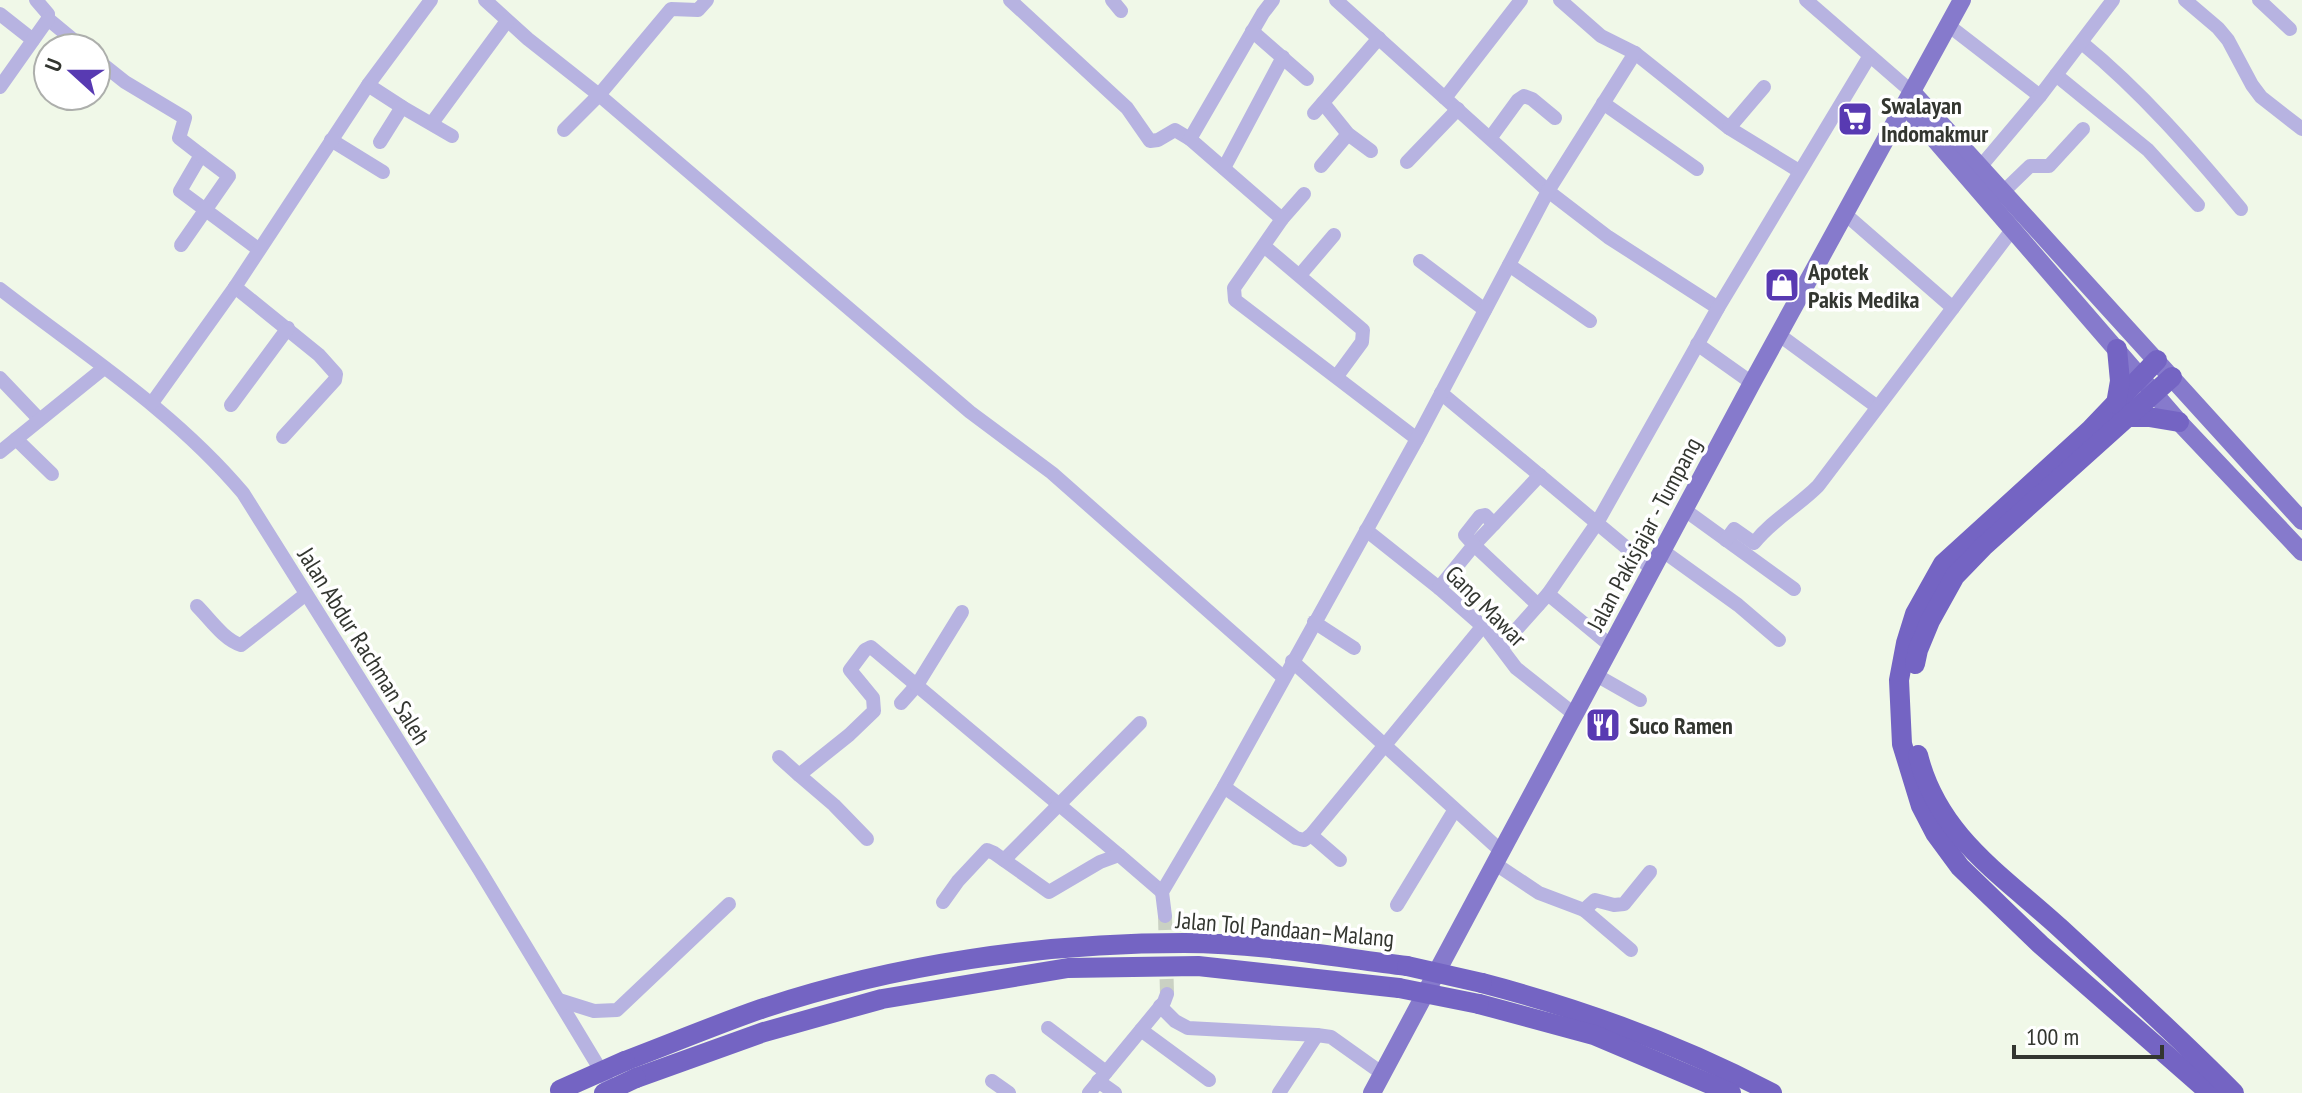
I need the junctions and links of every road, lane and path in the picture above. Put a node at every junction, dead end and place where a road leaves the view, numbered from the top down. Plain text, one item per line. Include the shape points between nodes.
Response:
1 (36, 0) edge
2 (431, 0) edge
3 (485, 0) edge
4 (707, 0) edge
5 (1010, 0) edge
6 (1273, 0) edge
7 (1336, 0) edge
8 (1521, 0) edge
9 (1560, 0) edge
10 (1806, 0) edge
11 (1962, 0) edge
12 (2113, 0) edge
13 (2259, 0) edge
14 (2189, 1) edge
15 (0, 14) edge
16 (48, 19) junction
17 (507, 21) junction
18 (1948, 25) junction
19 (2290, 29) dead end
20 (1252, 31) junction
21 (39, 32) edge
22 (64, 32) edge
23 (1379, 38) junction
24 (32, 39) edge
25 (32, 41) edge
26 (2082, 43) junction
27 (1635, 53) junction
28 (1283, 57) junction
29 (1869, 57) junction
30 (112, 72) edge
31 (2056, 75) junction
32 (1307, 79) dead end
33 (368, 85) junction
34 (0, 87) edge
35 (1764, 87) dead end
36 (599, 95) junction
37 (2040, 96) junction
38 (1445, 98) junction
39 (1909, 99) junction
40 (1603, 103) junction
41 (402, 107) junction
42 (1458, 109) junction
43 (1555, 118) dead end
44 (432, 123) junction
45 (1729, 128) junction
46 (2083, 129) dead end
47 (2302, 129) edge
48 (564, 130) dead end
49 (1348, 134) junction
50 (452, 136) dead end
51 (1887, 136) junction
52 (1491, 137) junction
53 (1936, 137) junction
54 (1190, 139) junction
55 (331, 140) junction
56 (380, 142) dead end
57 (1371, 151) dead end
58 (201, 155) junction
59 (1407, 162) dead end
60 (1321, 166) dead end
61 (1981, 166) junction
62 (1224, 168) junction
63 (1697, 169) dead end
64 (1799, 171) junction
65 (383, 172) dead end
66 (1548, 191) junction
67 (2004, 191) junction
68 (1304, 194) dead end
69 (2198, 205) dead end
70 (2241, 209) dead end
71 (204, 211) junction
72 (1844, 213) junction
73 (1282, 219) junction
74 (2012, 230) junction
75 (1334, 235) dead end
76 (181, 245) dead end
77 (1264, 246) junction
78 (258, 249) junction
79 (1420, 261) dead end
80 (1509, 265) junction
81 (1300, 275) junction
82 (235, 287) junction
83 (0, 289) edge
84 (1718, 308) junction
85 (1953, 308) junction
86 (1485, 310) junction
87 (1590, 321) dead end
88 (288, 328) junction
89 (1778, 334) junction
90 (1697, 344) junction
91 (2117, 349) junction
92 (2157, 360) junction
93 (104, 368) junction
94 (1337, 376) junction
95 (2141, 376) junction
96 (2172, 377) junction
97 (0, 378) edge
98 (1752, 383) junction
99 (1441, 393) junction
100 (2155, 393) junction
101 (152, 403) junction
102 (231, 405) dead end
103 (1876, 406) junction
104 (2122, 410) junction
105 (39, 419) junction
106 (2179, 422) junction
107 (283, 437) dead end
108 (16, 439) junction
109 (1417, 439) junction
110 (0, 452) edge
111 (52, 474) dead end
112 (1540, 475) junction
113 (1685, 510) junction
114 (2302, 521) edge
115 (1597, 523) junction
116 (1366, 530) junction
117 (1726, 540) junction
118 (1474, 545) junction
119 (1663, 551) junction
120 (2302, 552) edge
121 (1652, 569) junction
122 (1439, 588) junction
123 (1794, 589) dead end
124 (306, 594) junction
125 (1543, 599) junction
126 (197, 606) dead end
127 (962, 612) dead end
128 (1314, 622) junction
129 (1482, 627) junction
130 (1779, 640) dead end
131 (1611, 646) junction
132 (1501, 647) junction
133 (1354, 648) dead end
134 (1292, 661) junction
135 (1596, 675) junction
136 (1283, 677) junction
137 (917, 685) junction
138 (1640, 700) dead end
139 (901, 703) dead end
140 (1574, 714) junction
141 (1140, 723) dead end
142 (1383, 744) junction
143 (779, 757) dead end
144 (799, 775) junction
145 (1224, 787) junction
146 (1059, 805) junction
147 (1454, 811) junction
148 (1311, 835) junction
149 (867, 839) dead end
150 (1119, 855) junction
151 (1498, 857) junction
152 (1004, 860) junction
153 (1340, 860) dead end
154 (1650, 872) dead end
155 (1162, 892) junction
156 (943, 902) dead end
157 (729, 904) dead end
158 (1397, 905) dead end
159 (1584, 910) junction
160 (1165, 916) tunnel mouth
161 (1631, 950) dead end
162 (1480, 994) junction
163 (559, 1000) junction
164 (1048, 1028) dead end
165 (1141, 1030) junction
166 (1317, 1035) junction
167 (630, 1069) junction
168 (1383, 1074) junction
169 (1209, 1080) dead end
170 (992, 1081) dead end
171 (1098, 1082) edge
172 (2226, 1089) edge
173 (557, 1091) edge
174 (604, 1093) edge
175 (614, 1093) edge
176 (1009, 1093) edge
177 (1115, 1093) edge
178 (1279, 1093) edge
179 (1372, 1093) edge
180 (1731, 1093) edge
181 (1772, 1093) edge

1 - 16 street
2 - 33 street
3 - 17 street
4 - 36 street via 698,10 671,9
5 - 54 street via 1127,108 1150,141 1175,130
6 - 20 street
7 - 23 street
8 - 38 street
9 - 27 street via 1601,36
10 - 29 street
11 - 18 main road, Jalan Pakisjajar - Tumpang
12 - 26 street
13 - 19 street
14 - 47 street via 2228,40 2261,97
15 - 24 street
16 - 21 street
16 - 22 street
17 - 36 street
17 - 44 street
18 - 37 street
18 - 39 main road, Jalan Pakisjajar - Tumpang
20 - 28 street
20 - 54 street
23 - 38 street
23 - 49 street via 1318,108
25 - 34 street
26 - 31 street
26 - 70 street via 2139,94
27 - 40 street
27 - 45 street
28 - 32 street
28 - 62 street
29 - 39 street
29 - 64 street
30 - 58 street via 185,118 179,140
31 - 37 street
31 - 69 street via 2148,150
33 - 41 street
33 - 55 street
35 - 45 street
36 - 48 street
36 - 136 street via 970,412 1052,473
37 - 61 street
38 - 42 street
39 - 51 main road, Jalan Pakisjajar - Tumpang
39 - 53 main road
39 - 61 main road
40 - 63 street
40 - 66 street
41 - 44 street
41 - 56 street
42 - 52 street
42 - 59 street
43 - 52 street via 1524,96
44 - 50 street
45 - 64 street
46 - 67 street via 2049,166 2030,166
49 - 57 street
49 - 60 street
51 - 53 main road
51 - 72 main road, Jalan Pakisjajar - Tumpang
52 - 66 street
53 - 74 main road
54 - 62 street
55 - 65 street
55 - 78 street
58 - 71 street via 180,191
58 - 71 street via 229,176
61 - 67 main road
62 - 73 street
64 - 84 street
66 - 80 street
66 - 84 street
67 - 92 main road
68 - 73 street
71 - 76 street
71 - 78 street
72 - 85 street
72 - 89 main road, Jalan Pakisjajar - Tumpang
73 - 77 street
74 - 85 street
74 - 91 main road
75 - 81 street
77 - 81 street
77 - 94 street via 1234,288 1235,300
78 - 82 street
79 - 86 street
80 - 86 street
80 - 87 street
81 - 94 street via 1363,330 1362,342
82 - 88 street
82 - 101 street
83 - 93 street, Jalan Abdur Rachman Saleh
84 - 90 street
85 - 103 street
86 - 99 street
88 - 102 street
88 - 107 street via 336,374
89 - 98 main road, Jalan Pakisjajar - Tumpang
89 - 103 street
90 - 98 street
90 - 115 street
91 - 95 main road
91 - 104 highway
92 - 95 highway
92 - 96 main road
93 - 101 street, Jalan Abdur Rachman Saleh
93 - 105 street
94 - 109 street
95 - 100 main road
95 - 104 highway
96 - 100 highway
96 - 114 main road
97 - 105 street
98 - 113 main road, Jalan Pakisjajar - Tumpang
99 - 109 street
99 - 112 street
100 - 104 highway
100 - 106 main road
101 - 124 street, Jalan Abdur Rachman Saleh via 243,493
103 - 117 street via 1798,505 1770,523 1754,543 1734,529
104 - 106 highway
104 - 172 highway via 1943,564 1915,614 1906,643 1899,680 1902,744 1921,806 1960,867 2041,945
105 - 108 street
106 - 120 main road
108 - 110 street
108 - 111 street
109 - 116 street
112 - 115 street
112 - 118 street via 1494,524 1480,516 1465,535
113 - 117 street
113 - 119 main road, Jalan Pakisjajar - Tumpang
115 - 121 street
115 - 125 street
116 - 122 street, Gang Mawar
116 - 128 street
117 - 123 street
118 - 122 street
118 - 125 street
119 - 121 main road, Jalan Pakisjajar - Tumpang
119 - 130 street
121 - 131 main road, Jalan Pakisjajar - Tumpang
122 - 129 street, Gang Mawar
124 - 126 street via 241,645
124 - 163 street, Jalan Abdur Rachman Saleh
125 - 131 street
125 - 132 street
127 - 137 street
128 - 133 street
128 - 134 street
129 - 132 street, Gang Mawar
129 - 142 street
131 - 135 main road, Jalan Pakisjajar - Tumpang
132 - 140 street, Gang Mawar via 1516,668
134 - 136 street
134 - 142 street
135 - 138 street
135 - 140 main road, Jalan Pakisjajar - Tumpang
136 - 145 street
137 - 139 street
137 - 144 street via 876,649 865,650 850,670 873,698 874,711
137 - 146 street
140 - 151 main road, Jalan Pakisjajar - Tumpang
141 - 146 street
142 - 147 street
142 - 148 street
143 - 144 street
144 - 149 street
145 - 148 street via 1296,838
145 - 155 street
146 - 150 street
146 - 152 street
147 - 151 street
147 - 158 street
148 - 153 street
150 - 152 street via 1049,892
150 - 155 street
151 - 159 street via 1550,898
151 - 168 main road, Jalan Pakisjajar - Tumpang
152 - 156 street via 987,850 981,854
154 - 159 street via 1624,904 1595,900
155 - 160 street
157 - 163 street via 617,1010 594,1011
159 - 161 street
162 - 167 highway, Jalan Tol Pandaan–Malang, bridge via 1198,966 1068,968 882,999
162 - 167 highway, Jalan Tol Pandaan–Malang, bridge via 1407,966 1265,948 1187,943 1088,946 1018,953 833,989 762,1009
162 - 180 highway, Jalan Tol Pandaan–Malang
162 - 181 highway, Jalan Tol Pandaan–Malang via 1618,1025
163 - 175 street, Jalan Abdur Rachman Saleh
164 - 171 street
165 - 166 street via 1164,1000 1175,1021 1188,1028
165 - 169 street
165 - 171 street
166 - 168 street via 1331,1037
166 - 178 street
167 - 173 highway, Jalan Tol Pandaan–Malang, bridge
167 - 174 highway, Jalan Tol Pandaan–Malang, bridge
168 - 179 main road, Jalan Pakisjajar - Tumpang
170 - 176 street
171 - 177 street

